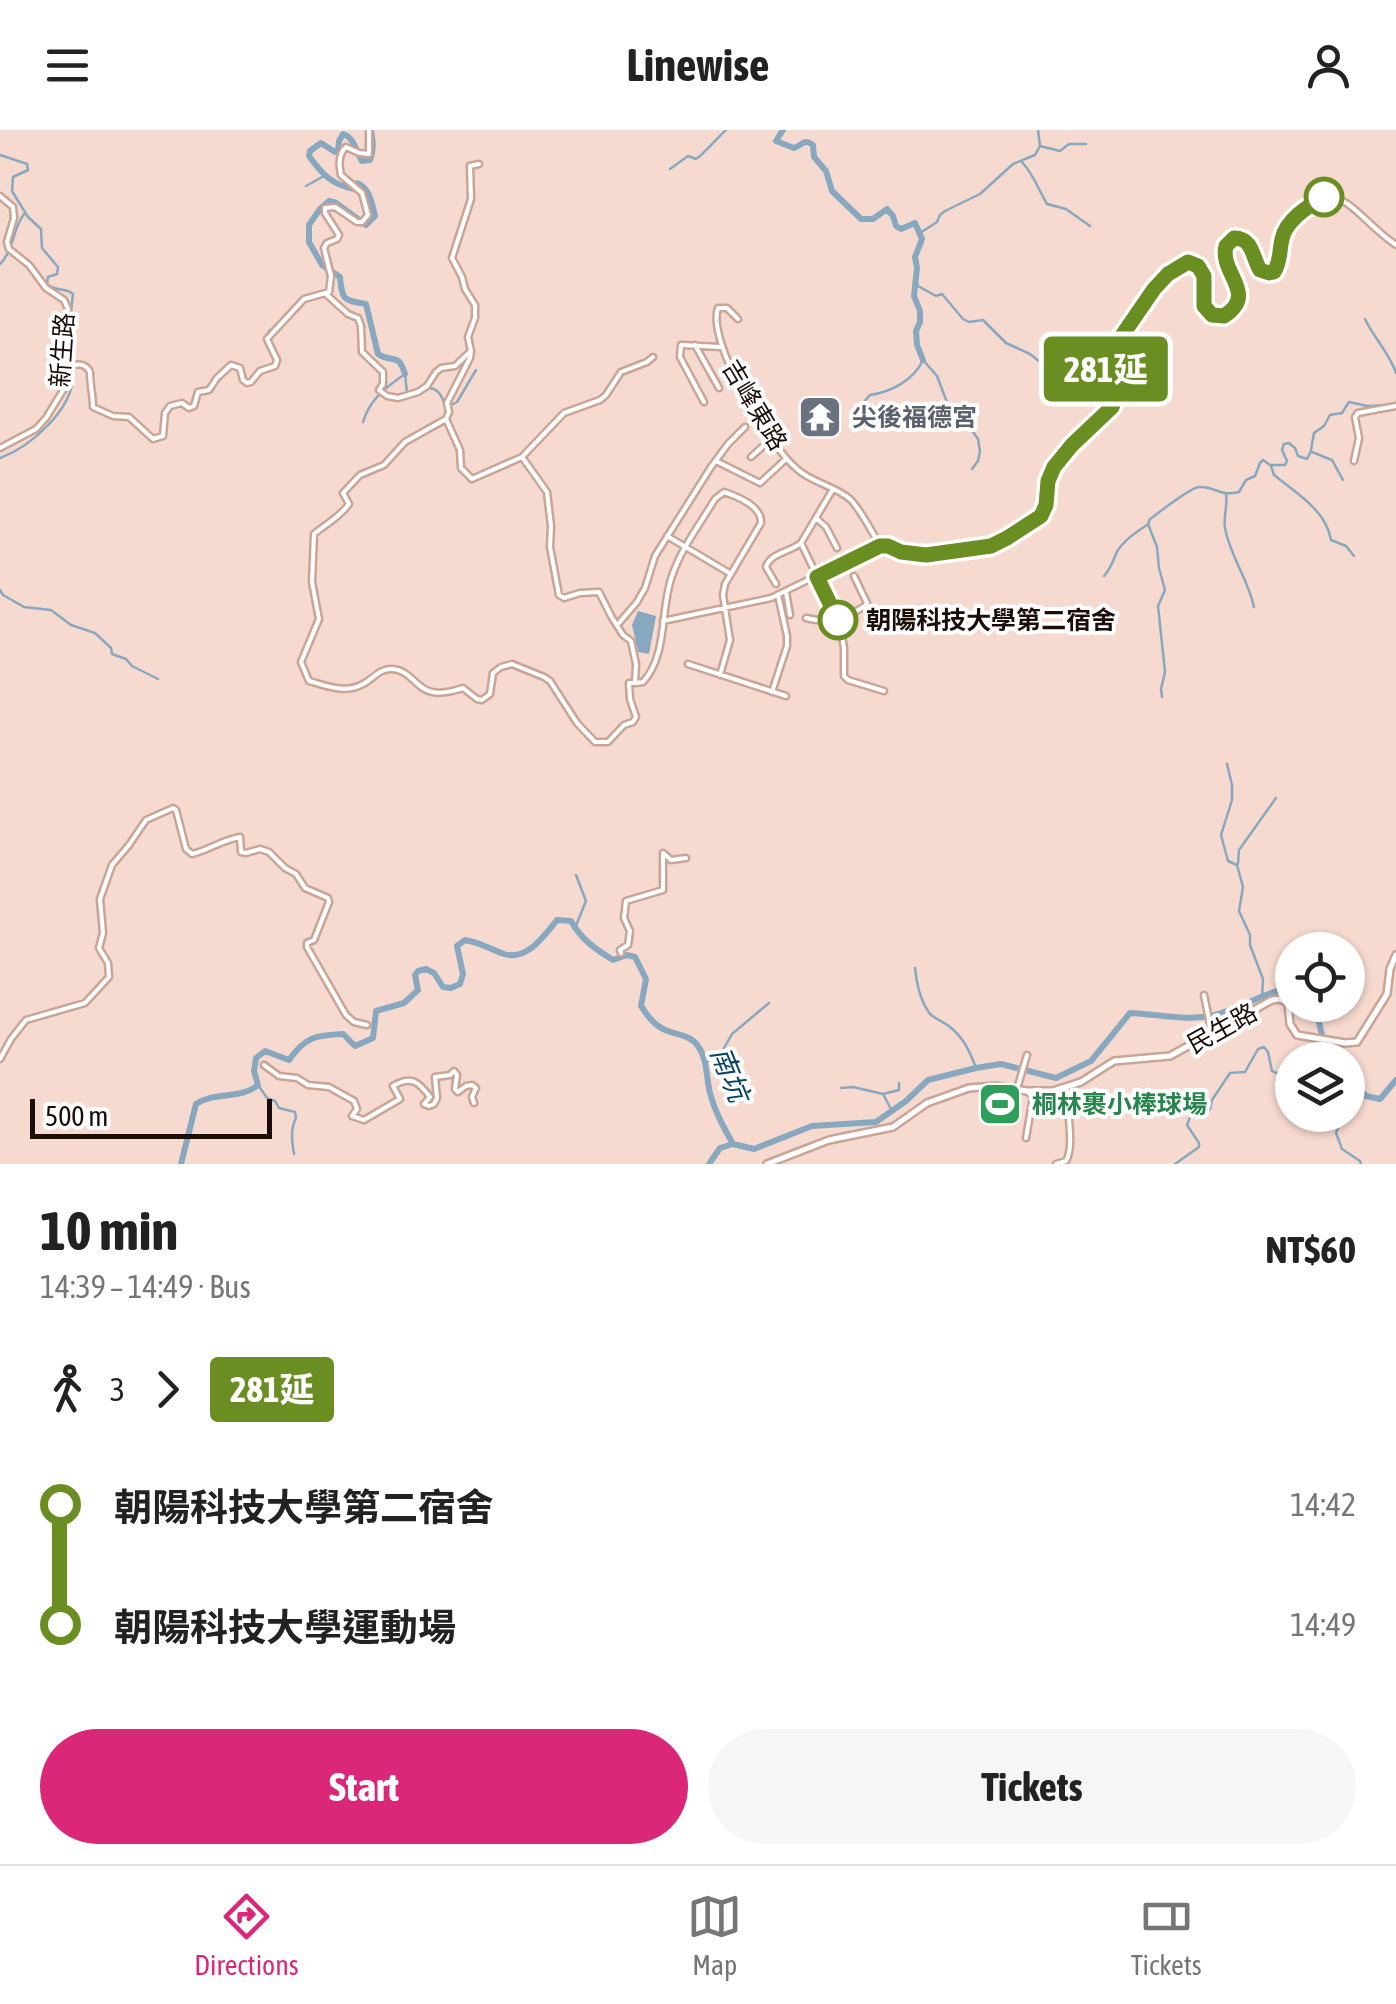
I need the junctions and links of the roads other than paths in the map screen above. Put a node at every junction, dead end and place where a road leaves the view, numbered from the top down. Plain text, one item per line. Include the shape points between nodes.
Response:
1 (370, 130) edge
2 (479, 164) dead end
3 (0, 196) edge
4 (1396, 245) edge
5 (326, 295) junction
6 (738, 319) dead end
7 (695, 345) junction
8 (722, 347) junction
9 (471, 350) junction
10 (653, 358) dead end
11 (68, 367) junction
12 (719, 388) dead end
13 (704, 402) dead end
14 (1393, 407) edge
15 (446, 419) junction
16 (745, 428) dead end
17 (771, 439) junction
18 (0, 448) edge
19 (522, 457) junction
20 (751, 458) dead end
21 (786, 458) junction
22 (716, 461) junction
23 (1354, 462) dead end
24 (833, 489) junction
25 (816, 518) junction
26 (667, 536) junction
27 (800, 543) junction
28 (880, 546) junction
29 (686, 548) junction
30 (837, 548) dead end
31 (730, 574) junction
32 (854, 576) dead end
33 (817, 577) junction
34 (776, 584) dead end
35 (786, 592) junction
36 (778, 595) junction
37 (725, 608) junction
38 (790, 615) dead end
39 (806, 618) dead end
40 (838, 620) junction
41 (663, 621) junction
42 (618, 625) junction
43 (688, 664) dead end
44 (720, 675) junction
45 (635, 683) junction
46 (884, 691) dead end
47 (772, 692) junction
48 (786, 696) dead end
49 (686, 858) dead end
50 (621, 953) dead end
51 (1396, 956) edge
52 (1204, 997) dead end
53 (367, 1025) dead end
54 (1211, 1030) junction
55 (1027, 1056) dead end
56 (0, 1059) edge
57 (264, 1065) dead end
58 (1018, 1085) junction
59 (1027, 1091) junction
60 (1032, 1097) junction
61 (474, 1103) dead end
62 (1026, 1138) dead end
63 (767, 1164) edge
64 (1056, 1164) edge

1 - 5 street via 370,154 346,147 339,163 341,176 362,193 368,215 357,222 334,206 325,208 338,235 324,248 332,284
2 - 9 street via 470,166 471,199 452,258 475,306
3 - 11 street, 新生路 via 14,207 11,251 68,309 59,349
4 - 28 street via 1332,196 1286,228 1274,272 1260,270 1245,240 1234,238 1226,246 1224,258 1240,297 1224,316 1204,306 1198,266 1176,268 1110,353 1112,407 1054,467 1041,516 977,549 926,555
5 - 9 street via 358,318 362,352 384,372 383,394 398,398 426,388 436,372 455,366
5 - 11 street via 304,300 270,333 275,366 246,383 231,365 209,390 198,392 194,406 170,406 158,439 129,417 95,409 89,369
6 - 8 street, 吉峰東路 via 727,308 716,310
7 - 8 street
7 - 12 street
7 - 13 street via 681,345 680,357
8 - 17 street, 吉峰東路
9 - 15 street
10 - 19 street via 620,372 600,400 564,414
11 - 18 street, 新生路 via 65,387 46,418
14 - 23 street via 1355,417 1360,438
15 - 19 street via 461,468 472,479
15 - 45 street via 360,476 343,493 349,504 338,518 314,534 319,620 301,662 309,681 353,688 392,669 427,691 463,688 482,700 490,694 493,672 517,665 550,682 595,742 608,742 633,722 629,683
16 - 22 street
17 - 20 street
17 - 21 street, 吉峰東路
19 - 42 street via 546,492 559,594 599,592
21 - 22 street via 760,483
21 - 24 street, 吉峰東路
22 - 26 street
24 - 25 street
24 - 28 street, 吉峰東路 via 849,498
25 - 27 street
25 - 30 street
26 - 29 street
26 - 42 street via 645,588
27 - 33 street
27 - 34 street via 766,562
28 - 33 street
29 - 31 street
29 - 31 street via 715,499 730,494 762,519
29 - 41 street
31 - 37 street
32 - 40 street via 867,604
33 - 35 street
33 - 40 street
35 - 36 street
35 - 38 street
36 - 37 street
36 - 47 street via 787,646
37 - 41 street
37 - 44 street via 730,640
39 - 40 street
40 - 46 street via 844,676
41 - 45 street via 654,665
42 - 45 street via 632,645
43 - 44 street
44 - 47 street
47 - 48 street
49 - 50 street via 671,860 663,852 663,890 626,900 630,930
51 - 54 street, 民生路 via 1386,994 1354,1043 1300,1036 1290,1024 1288,1003 1280,1000
52 - 54 street
53 - 56 street via 349,1020 307,944 328,898 305,888 269,852 241,852 240,837 192,854 173,808 146,820 105,883 100,948 110,977 85,1003 30,1018
54 - 59 street, 民生路 via 1170,1056 1114,1062 1067,1088
55 - 58 street
57 - 61 street via 354,1100 358,1109 352,1116 364,1120 400,1099 393,1086 399,1082 418,1082 430,1097 424,1104 434,1104 435,1076 454,1072 458,1092 476,1088
58 - 59 street, 民生路
58 - 63 street, 民生路 via 970,1088 927,1103 893,1126 829,1140
59 - 60 street
60 - 62 street
60 - 64 street via 1068,1102 1071,1149

